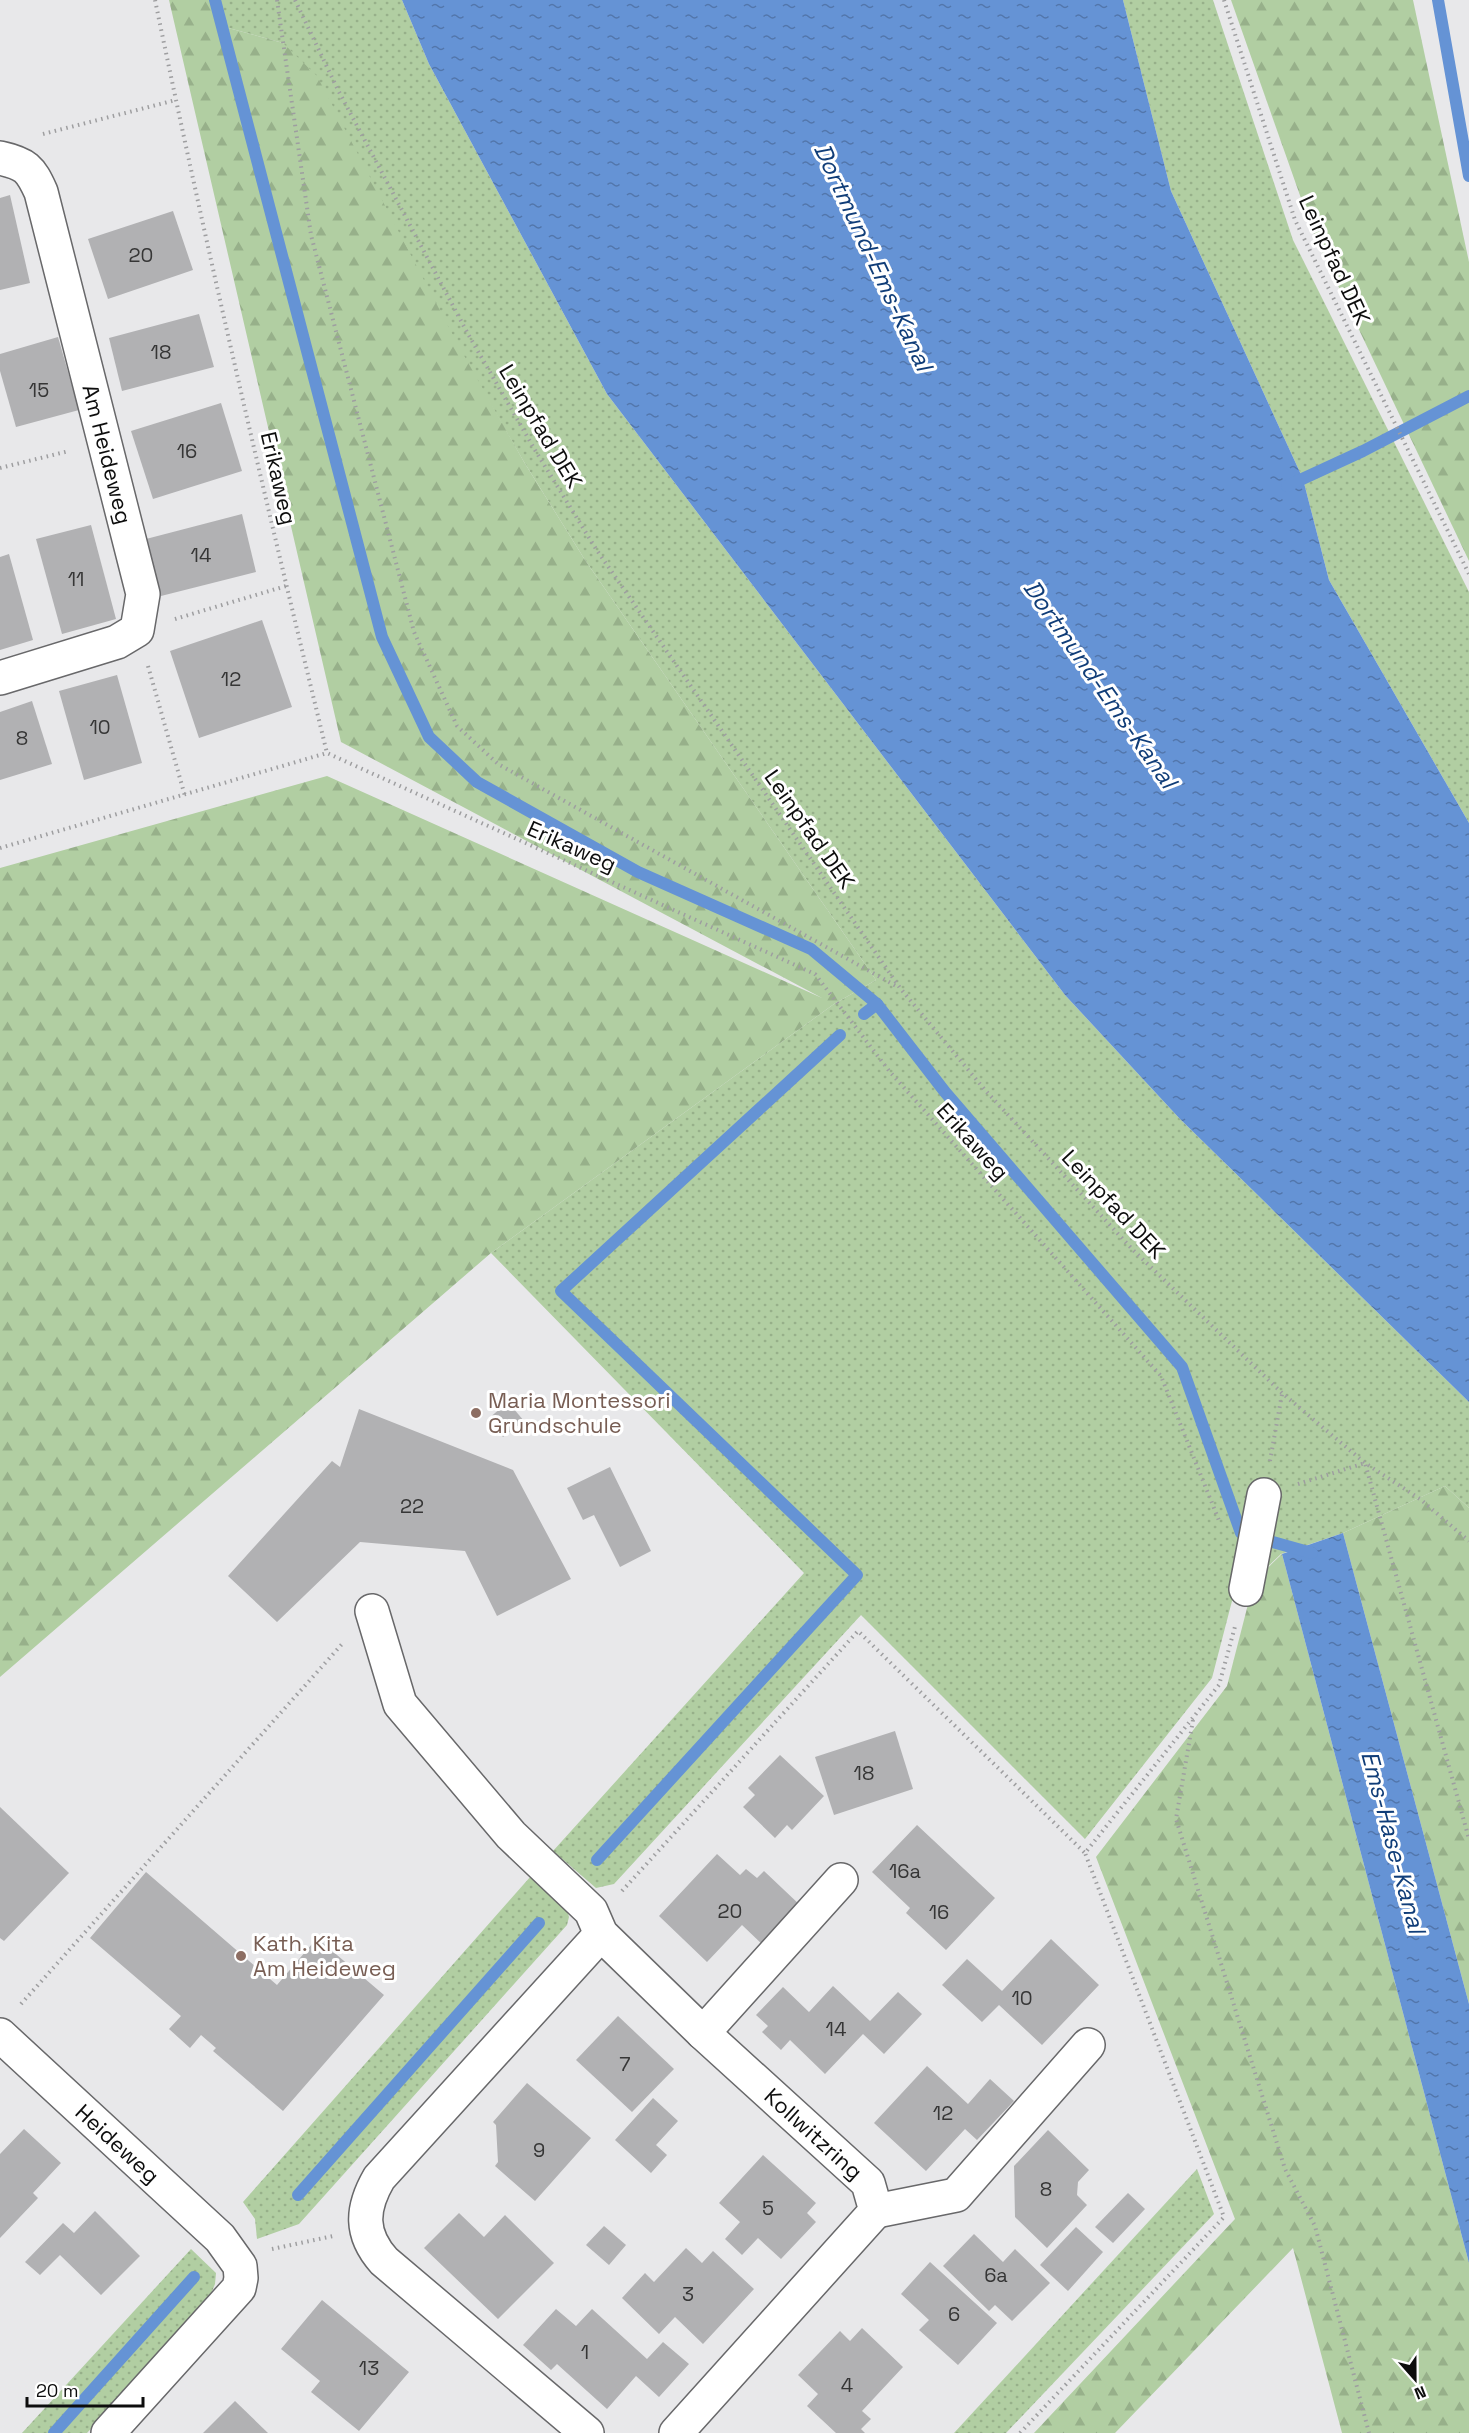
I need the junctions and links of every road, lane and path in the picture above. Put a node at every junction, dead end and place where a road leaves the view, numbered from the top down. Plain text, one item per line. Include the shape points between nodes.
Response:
1 (155, 0) edge
2 (277, 0) edge
3 (295, 0) edge
4 (1224, 0) edge
5 (176, 100) junction
6 (9, 160) edge
7 (105, 442) junction
8 (0, 468) edge
9 (1469, 574) edge
10 (286, 586) junction
11 (137, 630) junction
12 (0, 678) edge
13 (327, 753) junction
14 (185, 796) junction
15 (0, 848) edge
16 (900, 988) junction
17 (1282, 1393) junction
18 (1365, 1462) junction
19 (1264, 1495) junction
20 (1220, 1525) dead end
21 (1469, 1541) edge
22 (1246, 1588) joint
23 (372, 1611) joint
24 (1193, 1719) junction
25 (1469, 1839) edge
26 (1085, 1853) junction
27 (840, 1880) dead end
28 (601, 1934) junction
29 (8, 2022) edge
30 (703, 2033) junction
31 (1088, 2045) dead end
32 (876, 2211) junction
33 (366, 2229) junction
34 (235, 2256) junction
35 (108, 2433) edge
36 (587, 2433) edge
37 (676, 2433) edge
38 (1020, 2433) edge
39 (1369, 2433) edge

1 - 5 path, Erikaweg
2 - 16 path via 311,236 414,632 457,726 498,764
3 - 16 path, Leinpfad DEK via 338,90 462,324 541,460 596,549
4 - 9 path, Leinpfad DEK via 1294,220
5 - 6 path via 29,138
5 - 10 path, Erikaweg
6 - 7 street, Am Heideweg via 33,173 41,192
7 - 8 path
7 - 11 street, Am Heideweg via 143,594
10 - 11 path
10 - 13 path, Erikaweg
11 - 12 street via 117,642
11 - 14 path
13 - 14 path
13 - 20 path, Erikaweg via 815,974 890,1072 1161,1376
14 - 15 path
16 - 17 path, Leinpfad DEK via 985,1090 1133,1250
17 - 18 path, Leinpfad DEK
17 - 19 path
18 - 19 path
18 - 21 path, Leinpfad DEK via 1420,1499
18 - 25 path
19 - 22 street
22 - 24 path via 1219,1685
23 - 28 street, Kollwitzring via 400,1704 511,1835 591,1911
23 - 29 path
24 - 26 path
24 - 39 path via 1176,1819 1285,2169 1315,2226
26 - 28 path via 858,1631 622,1891
26 - 38 path via 1224,2217
27 - 30 street
28 - 30 street, Kollwitzring
28 - 33 street via 379,2178 368,2204
29 - 34 street, Heideweg
30 - 32 street, Kollwitzring via 867,2183
31 - 32 street via 956,2195
32 - 37 street
33 - 34 path
33 - 36 street via 374,2250 384,2261
34 - 35 street via 240,2266 239,2288

